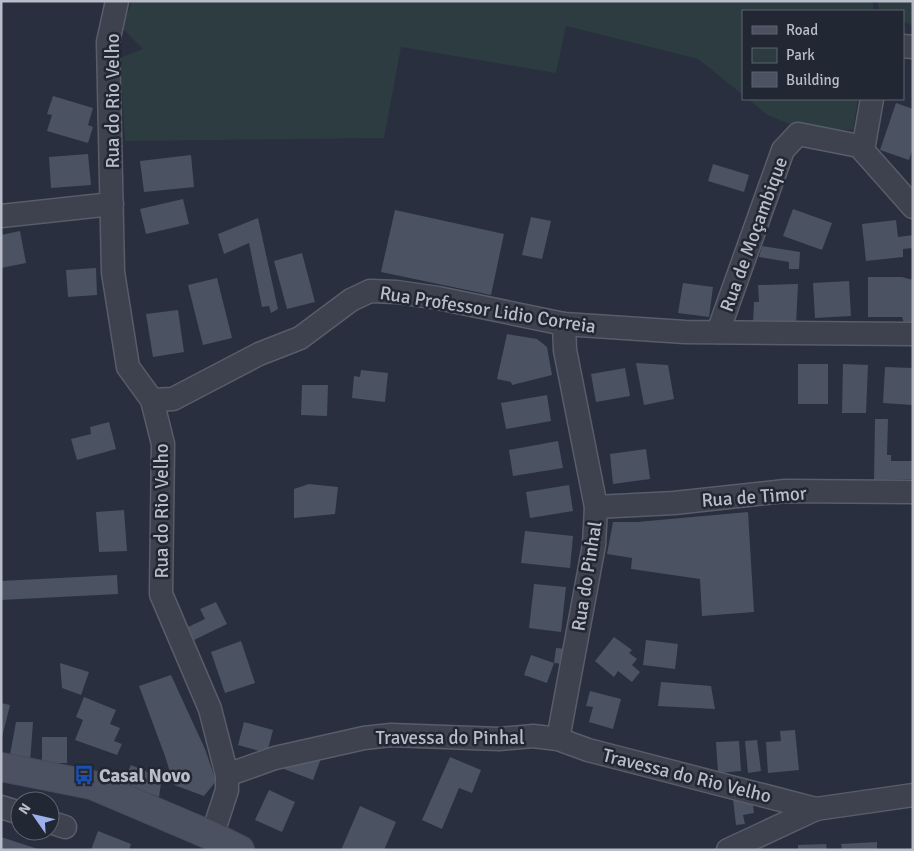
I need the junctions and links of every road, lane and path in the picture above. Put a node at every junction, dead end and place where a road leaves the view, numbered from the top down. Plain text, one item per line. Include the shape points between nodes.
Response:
1 (117, 1) edge
2 (872, 100) edge
3 (863, 150) junction
4 (112, 204) junction
5 (913, 207) edge
6 (1, 216) edge
7 (564, 324) junction
8 (718, 332) junction
9 (913, 334) edge
10 (152, 400) junction
11 (913, 492) edge
12 (596, 507) junction
13 (558, 739) junction
14 (1, 767) edge
15 (227, 775) junction
16 (913, 795) edge
17 (816, 809) junction
18 (212, 836) junction
19 (240, 850) edge
20 (728, 850) edge

1 - 4 street, Rua do Rio Velho via 108,42
2 - 3 street
3 - 5 street
3 - 8 street, Rua de Moçambique via 859,146 798,134 783,150
4 - 6 street
4 - 10 street, Rua do Rio Velho via 113,272 128,367
7 - 8 street, Rua Professor Lidio Correia
7 - 10 street, Rua Professor Lidio Correia via 438,298 370,291 351,300 300,338 259,354 173,399
7 - 12 street, Rua do Pinhal via 565,350
8 - 9 street, Rua Professor Lidio Correia
10 - 15 street, Rua do Rio Velho via 163,444 161,594 210,709
11 - 12 street, Rua de Timor via 785,491 674,503
12 - 13 street, Rua do Pinhal via 594,545
13 - 15 street, Travessa do Pinhal via 391,735 275,758
13 - 17 street, Travessa do Rio Velho via 588,750
14 - 18 main road via 92,785
15 - 18 street, Rua do Rio Velho via 227,790
16 - 17 street
17 - 20 street
18 - 19 main road

